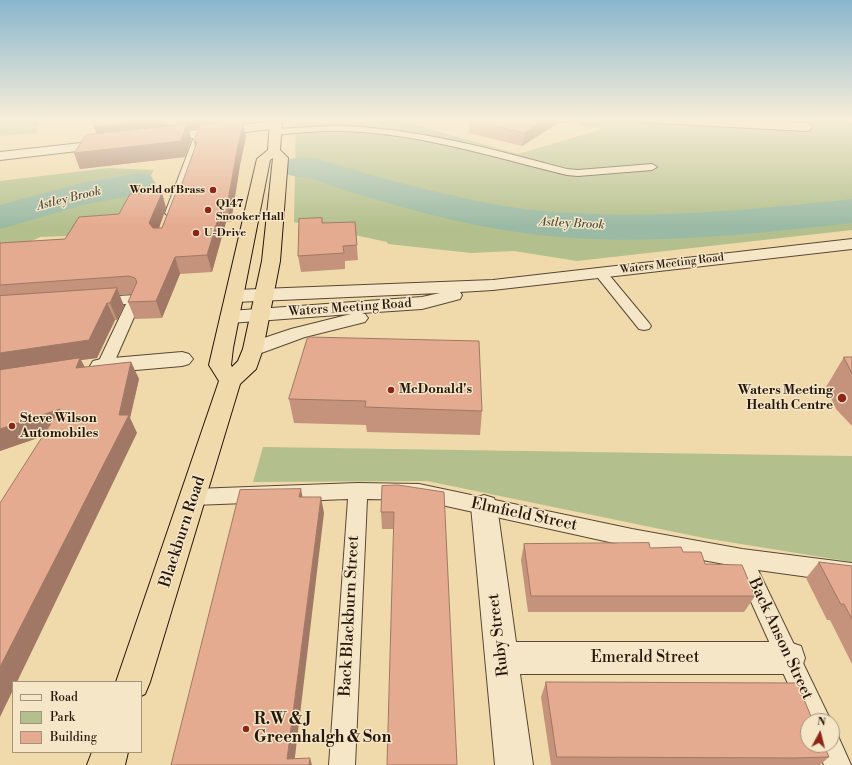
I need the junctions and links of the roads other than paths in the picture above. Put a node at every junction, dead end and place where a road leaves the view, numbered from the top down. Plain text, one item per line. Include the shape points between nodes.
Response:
1 (12, 155) edge
2 (192, 155) edge
3 (269, 155) edge
4 (278, 155) edge
5 (501, 155) edge
6 (0, 156) edge
7 (652, 167) dead end
8 (167, 226) edge
9 (852, 244) edge
10 (600, 273) junction
11 (493, 285) junction
12 (265, 294) junction
13 (235, 296) junction
14 (88, 302) edge
15 (422, 303) junction
16 (260, 315) junction
17 (230, 317) junction
18 (644, 326) dead end
19 (253, 349) junction
20 (182, 359) dead end
21 (106, 365) junction
22 (83, 368) edge
23 (230, 381) junction
24 (358, 491) junction
25 (194, 497) junction
26 (484, 506) junction
27 (742, 558) junction
28 (852, 573) edge
29 (502, 658) junction
30 (789, 658) junction
31 (133, 681) edge
32 (814, 713) edge
33 (110, 753) edge
34 (833, 753) edge
35 (106, 765) edge
36 (342, 765) edge
37 (514, 765) edge
38 (838, 765) edge

1 - 6 street
2 - 8 lane
3 - 13 highway via 264,159
4 - 12 highway, Blackburn Road via 281,158 271,261
5 - 7 lane via 573,172
9 - 10 street, Waters Meeting Road
10 - 11 street, Waters Meeting Road
10 - 18 lane
11 - 12 street, Waters Meeting Road
11 - 15 street, Waters Meeting Road
12 - 13 street, Waters Meeting Road
12 - 16 highway, Blackburn Road
13 - 17 highway
14 - 21 lane via 135,299
15 - 16 street, Waters Meeting Road
15 - 19 street via 298,333
16 - 17 street, Waters Meeting Road
16 - 19 highway, Blackburn Road
17 - 23 highway via 220,365
19 - 23 highway, Blackburn Road via 248,364
20 - 21 street
21 - 22 street
23 - 25 highway, Blackburn Road
24 - 25 lane, Elmfield Street
24 - 26 lane, Elmfield Street via 418,492
24 - 36 lane, Back Blackburn Street
25 - 31 highway, Blackburn Road
26 - 27 lane, Elmfield Street via 632,538
26 - 29 street, Ruby Street
27 - 28 lane, Elmfield Street
27 - 30 lane, Back Anson Street
29 - 30 street, Emerald Street
29 - 37 street, Ruby Street
30 - 32 lane, Back Anson Street
33 - 35 highway
34 - 38 lane

